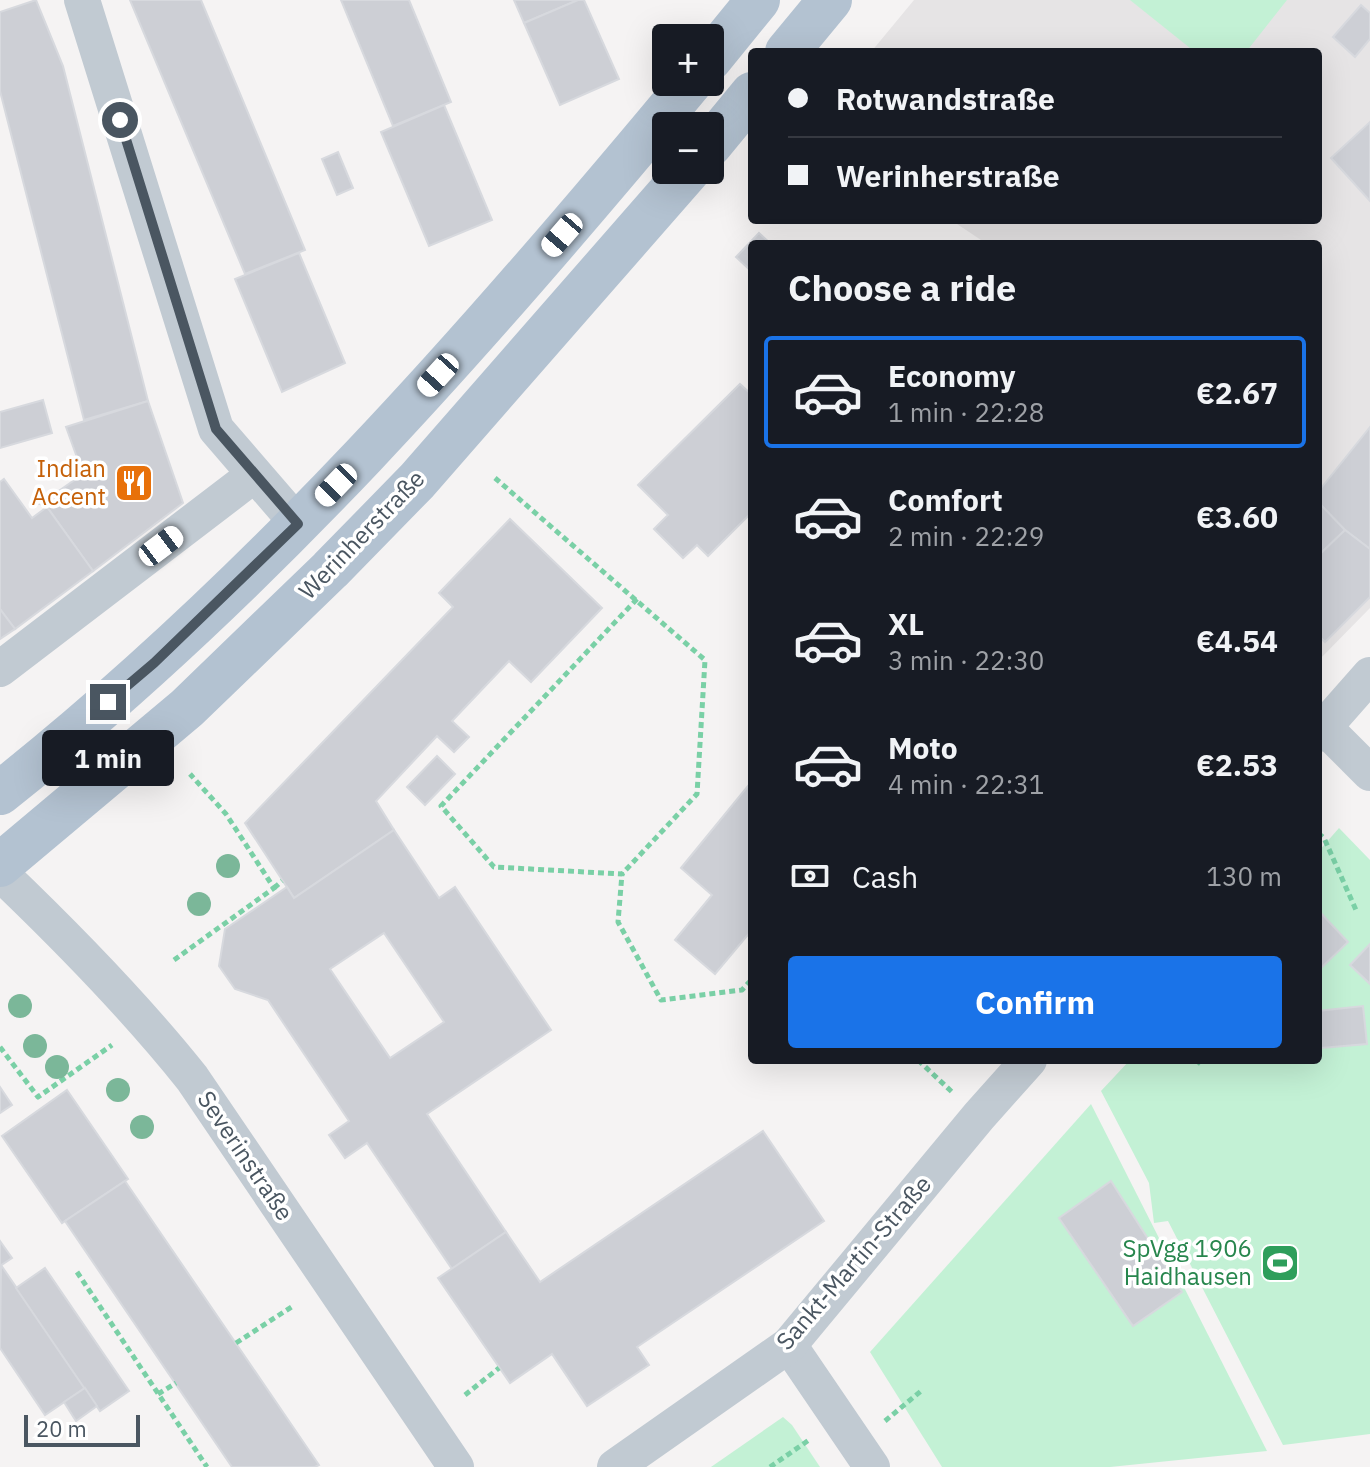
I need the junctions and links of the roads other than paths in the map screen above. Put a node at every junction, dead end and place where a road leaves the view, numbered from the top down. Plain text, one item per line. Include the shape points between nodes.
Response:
1 (82, 0) edge
2 (758, 0) edge
3 (830, 0) edge
4 (724, 42) edge
5 (790, 48) edge
6 (679, 96) edge
7 (748, 99) edge
8 (724, 128) edge
9 (677, 184) edge
10 (254, 475) junction
11 (298, 524) junction
12 (0, 669) edge
13 (1370, 675) edge
14 (1322, 730) edge
15 (1322, 732) edge
16 (1370, 773) edge
17 (0, 793) edge
18 (0, 865) edge
19 (0, 873) edge
20 (1025, 1064) edge
21 (789, 1345) junction
22 (855, 1442) edge
23 (456, 1467) edge
24 (615, 1467) edge

1 - 10 street via 216,429
2 - 4 main road
3 - 5 main road
6 - 11 main road via 523,280
7 - 8 main road
9 - 18 main road, Werinherstraße via 417,481 330,570 187,708
10 - 11 street
10 - 12 street
11 - 17 main road via 154,663
13 - 14 street
15 - 16 street
19 - 23 street, Severinstraße via 102,974 192,1078
20 - 21 street, Sankt-Martin-Straße
21 - 22 street
21 - 24 street, Sankt-Martin-Straße

